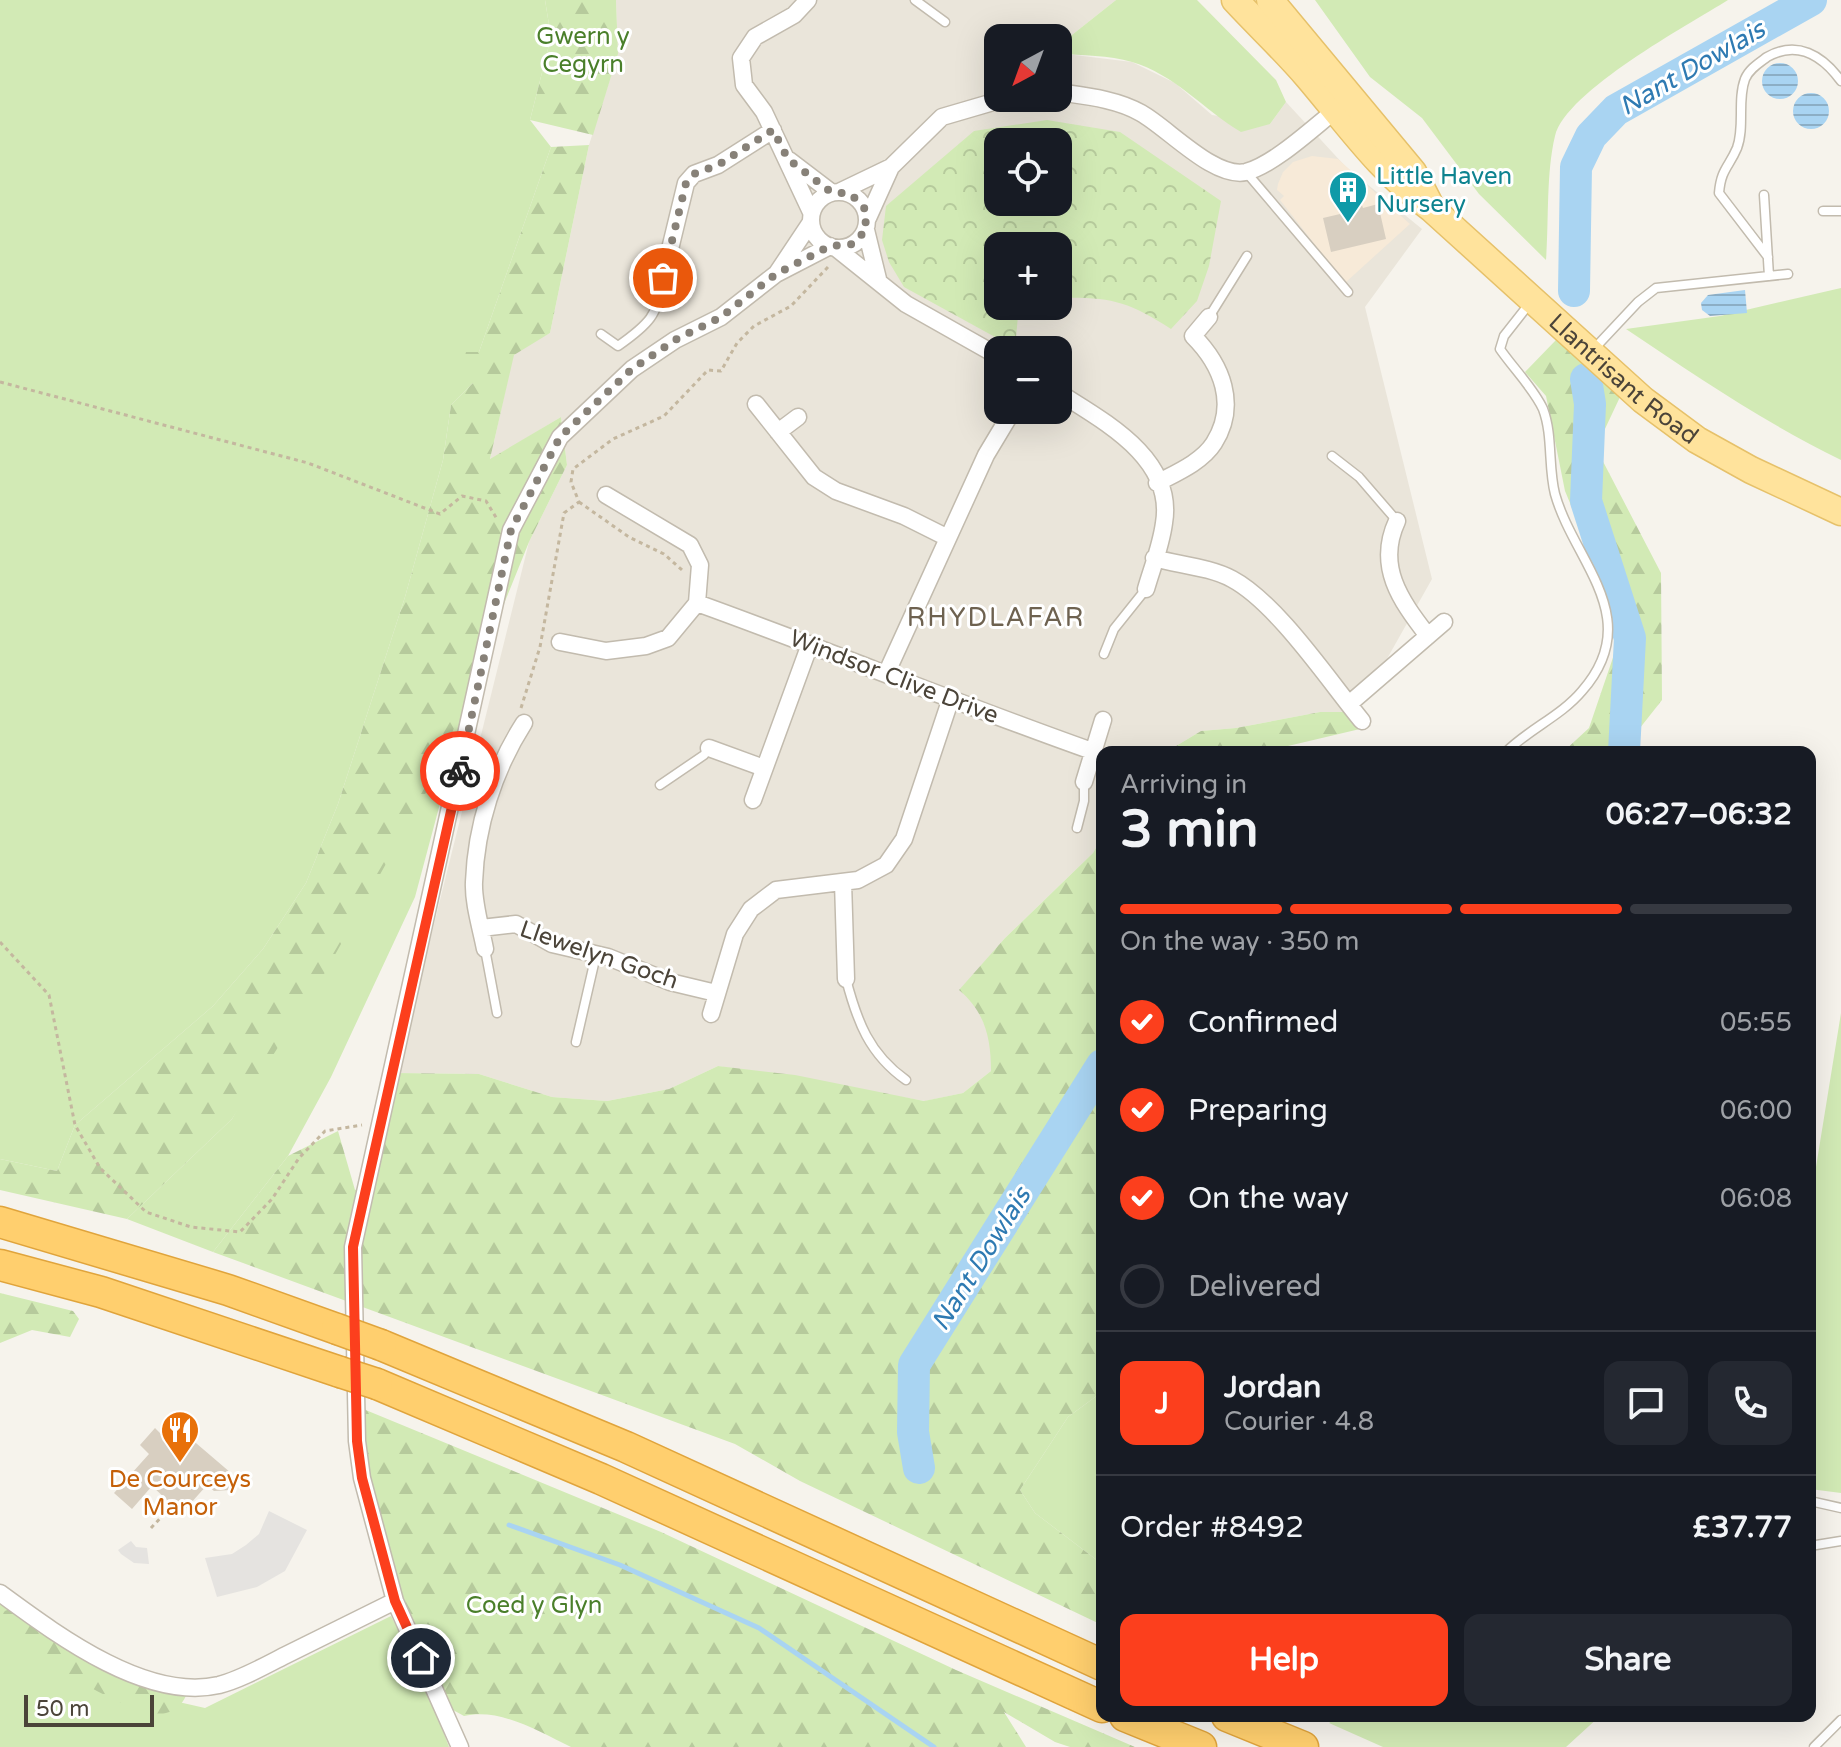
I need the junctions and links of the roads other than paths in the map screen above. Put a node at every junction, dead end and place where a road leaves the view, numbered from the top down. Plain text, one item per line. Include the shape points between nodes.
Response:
1 (808, 0) edge
2 (915, 0) edge
3 (1235, 0) edge
4 (1270, 0) edge
5 (945, 22) dead end
6 (1841, 81) edge
7 (1072, 94) edge
8 (1344, 104) junction
9 (984, 105) edge
10 (773, 130) junction
11 (788, 159) junction
12 (891, 167) junction
13 (1246, 172) junction
14 (836, 192) junction
15 (1764, 195) dead end
16 (1823, 211) dead end
17 (1841, 211) edge
18 (811, 217) junction
19 (867, 224) junction
20 (838, 250) junction
21 (1247, 256) dead end
22 (1768, 257) junction
23 (776, 274) junction
24 (1788, 274) dead end
25 (1769, 276) junction
26 (663, 278) joint
27 (878, 279) junction
28 (1348, 292) dead end
29 (1533, 299) junction
30 (1209, 317) joint
31 (601, 334) dead end
32 (984, 348) edge
33 (1591, 352) junction
34 (1072, 401) edge
35 (756, 404) dead end
36 (798, 417) dead end
37 (1005, 424) edge
38 (778, 432) junction
39 (1332, 456) dead end
40 (1157, 483) junction
41 (606, 495) dead end
42 (1841, 512) edge
43 (1397, 521) joint
44 (948, 538) junction
45 (1154, 558) junction
46 (1146, 589) joint
47 (698, 594) junction
48 (1444, 622) dead end
49 (1428, 636) junction
50 (560, 642) dead end
51 (810, 644) junction
52 (1104, 654) dead end
53 (887, 672) junction
54 (950, 701) junction
55 (1349, 704) junction
56 (1103, 720) dead end
57 (1362, 721) dead end
58 (524, 723) road end
59 (1512, 746) edge
60 (709, 748) joint
61 (1092, 751) junction
62 (764, 768) junction
63 (1084, 782) joint
64 (660, 785) dead end
65 (753, 800) dead end
66 (1077, 828) dead end
67 (843, 882) junction
68 (481, 928) junction
69 (485, 949) joint
70 (596, 955) junction
71 (846, 979) joint
72 (716, 993) junction
73 (497, 1013) dead end
74 (711, 1014) dead end
75 (576, 1042) dead end
76 (906, 1080) dead end
77 (0, 1222) edge
78 (0, 1265) edge
79 (1816, 1502) edge
80 (1841, 1508) edge
81 (1841, 1541) edge
82 (1816, 1545) edge
83 (0, 1593) edge
84 (395, 1601) junction
85 (1096, 1662) edge
86 (1096, 1704) edge
87 (1841, 1720) edge
88 (1140, 1722) edge
89 (1242, 1722) edge
90 (460, 1747) edge
91 (1201, 1747) edge
92 (1303, 1747) edge
93 (1814, 1747) edge

1 - 10 street via 794,15 755,37 741,58 744,85
2 - 5 lane
3 - 8 main road, Llantrisant Road
4 - 8 main road, Llantrisant Road
6 - 22 lane via 1829,65 1804,50 1780,50 1757,63 1745,78 1738,147 1720,172 1719,193
7 - 13 street via 1140,112 1224,170
8 - 13 street via 1278,155
8 - 29 main road, Llantrisant Road via 1401,187
9 - 12 street via 942,117
10 - 11 street
10 - 26 street via 686,183
11 - 14 street
11 - 18 street
12 - 14 street
12 - 19 street
13 - 28 lane
14 - 18 street via 816,203
14 - 19 street via 860,200
15 - 22 lane
16 - 17 lane
18 - 20 street via 818,239
18 - 23 street
19 - 20 street via 853,244
19 - 27 street
20 - 23 street
20 - 27 street
21 - 30 lane
22 - 25 lane
23 - 84 street via 721,317 632,369 560,437 509,539 353,1247 357,1441
24 - 25 lane
25 - 33 lane via 1656,288
26 - 31 lane via 651,319 618,346
27 - 32 street via 906,304
29 - 33 main road, Llantrisant Road
29 - 59 lane via 1500,349 1543,409 1555,495 1596,578 1608,634 1599,664 1582,691
30 - 40 street via 1193,336 1214,357 1225,391 1224,421 1213,445 1188,467
33 - 42 main road, Llantrisant Road via 1697,440
34 - 40 street via 1122,432 1146,458
35 - 38 street
36 - 38 street
37 - 44 street
38 - 44 street via 814,477 836,491
39 - 43 lane via 1359,477
40 - 45 street via 1165,521
41 - 47 street via 690,545 700,565
43 - 49 street via 1388,540 1391,582
44 - 53 street
45 - 46 street
45 - 55 street via 1231,578 1250,591
46 - 52 lane via 1114,629
47 - 50 street via 668,638 646,646 606,651
47 - 51 street, Windsor Clive Drive
48 - 49 street
49 - 55 street
51 - 53 street, Windsor Clive Drive
51 - 62 street
53 - 54 street, Windsor Clive Drive
54 - 61 street, Windsor Clive Drive
54 - 67 street via 904,839 886,865
55 - 57 street
56 - 61 street
58 - 68 street via 496,777 479,838 473,885
60 - 62 street
60 - 64 lane
61 - 63 street
62 - 65 street
63 - 66 lane
67 - 71 street
67 - 72 street via 776,890 751,909 735,934
68 - 69 street
68 - 70 street, Llewelyn Goch via 516,924 552,944
69 - 73 lane
70 - 72 street, Llewelyn Goch
70 - 75 lane
71 - 76 lane via 867,1042
72 - 74 street
77 - 85 highway, bridge via 228,1290 381,1345 626,1447
78 - 86 highway, bridge via 101,1292 377,1384 601,1479
79 - 80 lane
81 - 82 lane
83 - 84 street via 129,1672 166,1686 190,1687 246,1675
84 - 90 street
87 - 93 lane
88 - 91 highway
89 - 92 highway

